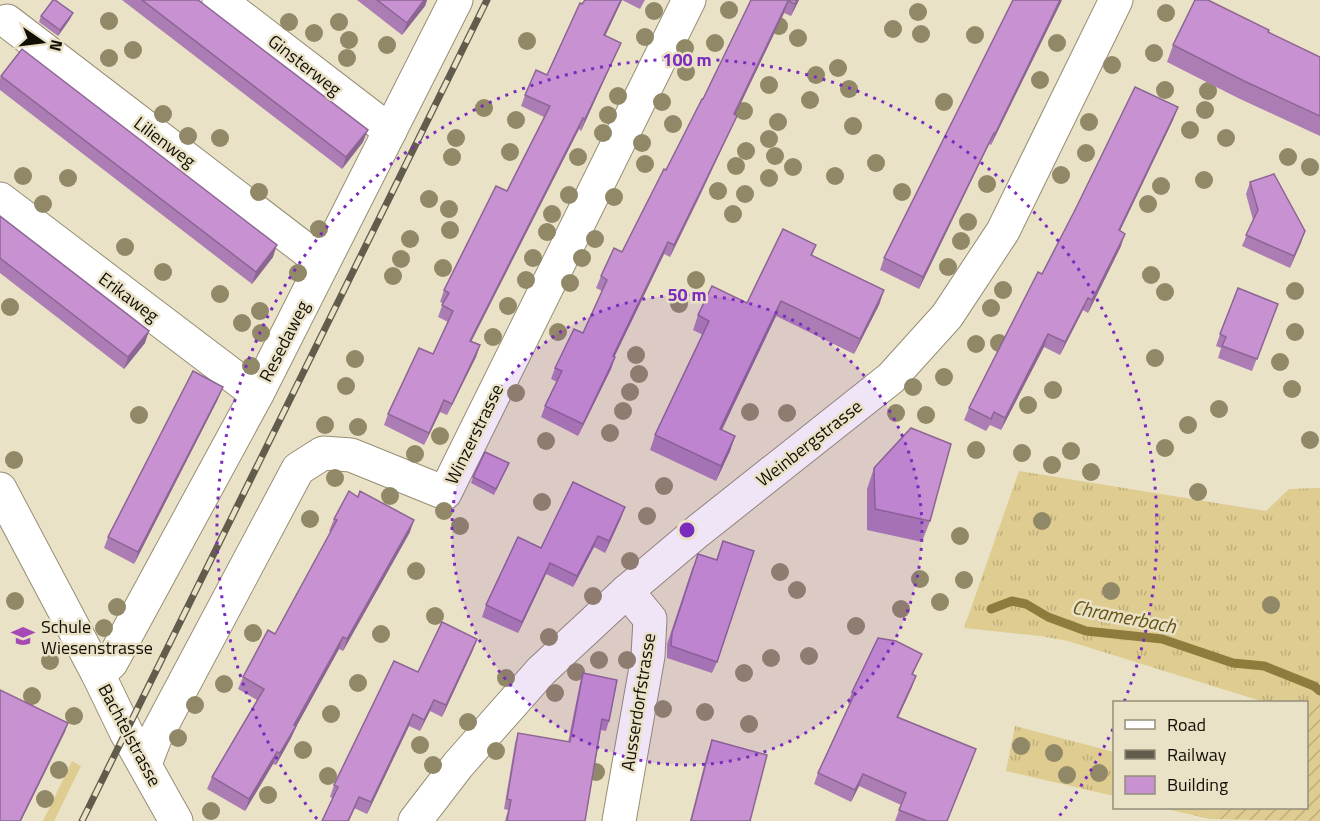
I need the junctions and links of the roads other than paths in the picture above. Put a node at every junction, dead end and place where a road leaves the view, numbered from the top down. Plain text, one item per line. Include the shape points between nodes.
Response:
1 (219, 0) edge
2 (455, 0) edge
3 (689, 0) edge
4 (1116, 0) edge
5 (10, 18) edge
6 (390, 131) junction
7 (0, 199) edge
8 (323, 263) junction
9 (257, 394) junction
10 (0, 489) edge
11 (627, 591) junction
12 (98, 674) junction
13 (145, 764) junction
14 (176, 821) edge
15 (415, 821) edge
16 (619, 821) edge

1 - 6 street, Ginsterweg
2 - 6 street, Resedaweg
3 - 13 street, Winzerstrasse via 445,493 351,455 323,453 298,469 155,738
4 - 11 street, Weinbergstrasse via 1004,231 947,316 891,378
5 - 8 street, Lilienweg
6 - 8 street, Resedaweg
7 - 9 street, Erikaweg
8 - 9 street, Resedaweg
9 - 12 street, Resedaweg via 111,663
10 - 12 street, Bachtelstrasse
11 - 15 street, Weinbergstrasse via 541,671 458,765
11 - 16 street, Ausserdorfstrasse via 650,619 648,656
12 - 13 street, Bachtelstrasse
13 - 14 street, Bachtelstrasse

